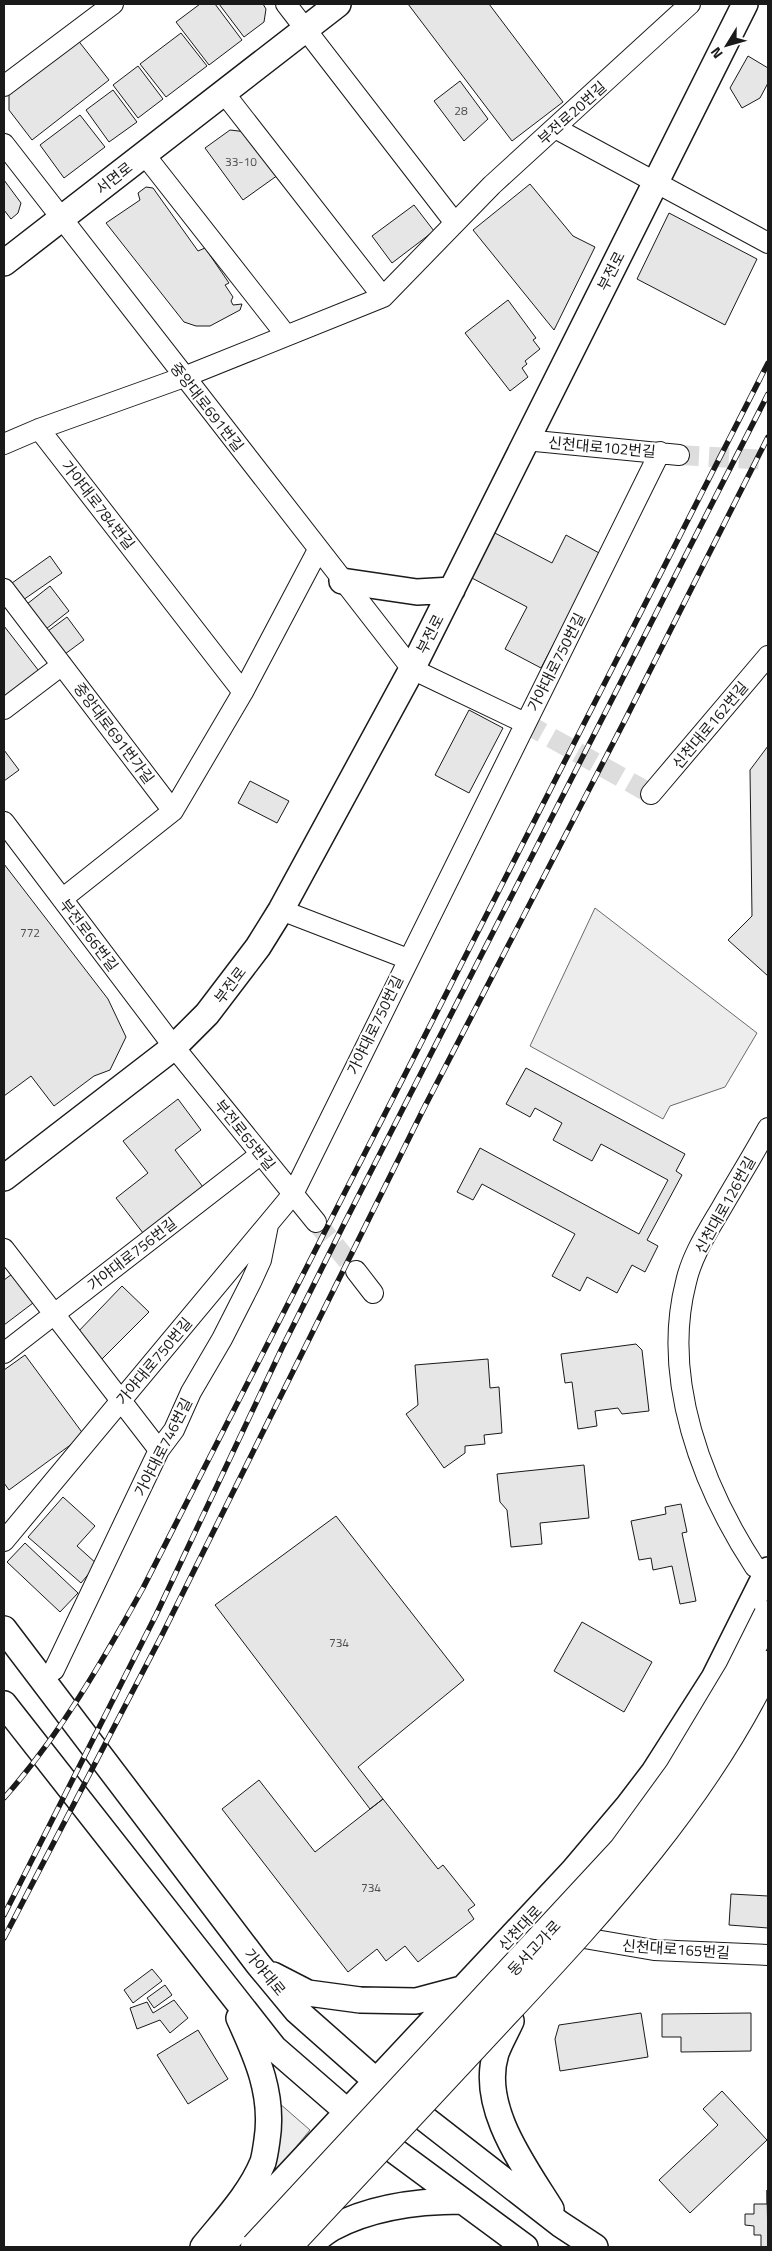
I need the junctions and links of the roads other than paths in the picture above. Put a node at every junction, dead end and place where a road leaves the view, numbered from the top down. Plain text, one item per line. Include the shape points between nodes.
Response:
1 (112, 4) edge
2 (286, 4) edge
3 (338, 4) edge
4 (690, 4) edge
5 (745, 4) edge
6 (305, 30) junction
7 (4, 86) edge
8 (224, 93) junction
9 (555, 128) junction
10 (4, 144) edge
11 (144, 154) junction
12 (656, 182) junction
13 (61, 218) junction
14 (455, 223) junction
15 (768, 243) edge
16 (4, 263) edge
17 (383, 297) junction
18 (286, 335) junction
19 (184, 377) junction
20 (38, 429) junction
21 (526, 440) junction
22 (4, 444) edge
23 (670, 453) joint
24 (318, 550) junction
25 (342, 581) junction
26 (452, 590) junction
27 (7, 600) edge
28 (768, 656) edge
29 (58, 661) junction
30 (412, 669) junction
31 (243, 692) junction
32 (4, 709) edge
33 (526, 723) junction
34 (651, 794) dead end
35 (173, 811) junction
36 (4, 822) edge
37 (62, 899) junction
38 (281, 910) junction
39 (408, 959) junction
40 (174, 1047) junction
41 (768, 1128) edge
42 (261, 1154) junction
43 (4, 1178) edge
44 (293, 1194) junction
45 (316, 1222) tunnel mouth
46 (268, 1223) junction
47 (4, 1249) edge
48 (356, 1271) tunnel mouth
49 (373, 1293) dead end
50 (53, 1315) junction
51 (4, 1353) edge
52 (120, 1402) junction
53 (159, 1450) junction
54 (4, 1541) edge
55 (761, 1569) edge
56 (4, 1610) edge
57 (768, 1615) edge
58 (4, 1629) edge
59 (768, 1665) edge
60 (54, 1670) junction
61 (768, 1689) edge
62 (4, 1704) edge
63 (4, 1725) edge
64 (584, 1938) junction
65 (768, 1955) edge
66 (258, 1964) junction
67 (221, 1980) junction
68 (461, 1989) junction
69 (511, 2021) junction
70 (375, 2080) junction
71 (347, 2110) junction
72 (421, 2116) junction
73 (391, 2148) junction
74 (462, 2201) junction
75 (560, 2224) junction
76 (203, 2247) edge
77 (221, 2247) edge
78 (255, 2247) edge
79 (287, 2247) edge
80 (300, 2247) edge
81 (307, 2247) edge
82 (525, 2247) edge
83 (595, 2247) edge

1 - 7 street
2 - 6 street
3 - 6 main road, 서면로
4 - 9 street, 부전로20번길
5 - 12 main road, 부전로
6 - 8 main road, 서면로
6 - 14 street
8 - 11 main road, 서면로
8 - 17 street
9 - 12 street
9 - 14 street, 부전로20번길
10 - 13 street, 중앙대로691번길
11 - 13 main road, 서면로
11 - 18 street
12 - 15 street
12 - 21 main road, 부전로
13 - 16 main road, 서면로
13 - 19 street, 중앙대로691번길
14 - 17 street, 부전로20번길
17 - 18 street, 부전로20번길
18 - 19 street, 부전로20번길
19 - 20 street
19 - 24 street, 중앙대로691번길
20 - 22 street
20 - 31 street, 가야대로784번길
21 - 23 street, 신천대로102번길
21 - 26 main road, 부전로
23 - 33 street, 가야대로750번길
24 - 25 street, 중앙대로691번길
24 - 31 street
25 - 26 main road via 417,592
25 - 30 street, 중앙대로691번길
26 - 30 main road, 부전로
27 - 29 street
28 - 34 street, 신천대로162번길
29 - 32 street
29 - 35 street, 중앙대로691번가길
30 - 33 street
30 - 38 main road, 부전로
31 - 35 street
33 - 39 street, 가야대로750번길
35 - 37 street
36 - 37 street, 부전로66번길
37 - 40 street, 부전로66번길
38 - 39 street
38 - 40 main road, 부전로 via 258,947 207,1014
39 - 44 street, 가야대로750번길
40 - 42 street, 부전로65번길
40 - 43 main road, 부전로
41 - 55 street, 신천대로126번길 via 699,1246 686,1282 678,1328 681,1386 698,1451 741,1546
42 - 44 street, 부전로65번길
42 - 50 street, 가야대로756번길
44 - 45 street, 부전로65번길
44 - 46 street, 가야대로750번길
46 - 52 street, 가야대로750번길
46 - 53 street, 가야대로746번길 via 261,1260 251,1282 174,1430
47 - 50 street
48 - 49 street
50 - 51 street, 가야대로756번길
50 - 52 street
52 - 53 street
52 - 54 street, 가야대로750번길
53 - 60 street, 가야대로746번길
55 - 68 main road, 신천대로 via 714,1678 654,1772 573,1871
56 - 60 main road
57 - 78 highway, 동서고가로, bridge via 739,1673 684,1765 623,1850
58 - 66 main road, 가야대로
59 - 79 highway, 동서고가로, bridge via 756,1691 693,1793 639,1865 566,1948
60 - 66 main road via 144,1788 203,1874
61 - 64 main road via 726,1760 675,1834
62 - 67 main road
63 - 67 main road via 90,1836
64 - 65 street, 신천대로165번길 via 654,1950
64 - 69 main road
66 - 68 main road via 269,1974 308,1993 360,2000 416,2001
66 - 70 main road, 가야대로 via 297,2011
67 - 71 main road via 274,2048
67 - 76 main road via 257,2058 267,2090 269,2127 263,2161 246,2192
68 - 70 main road, 신천대로
69 - 72 main road
69 - 75 main road via 496,2054 493,2077 501,2122
70 - 71 main road, 신천대로
70 - 72 main road, 가야대로
71 - 73 main road
71 - 77 main road, 신천대로
72 - 73 main road
72 - 75 main road, 가야대로
73 - 74 main road
73 - 80 main road
74 - 81 main road via 427,2201 379,2210 331,2228
74 - 82 main road
75 - 83 main road, 가야대로

